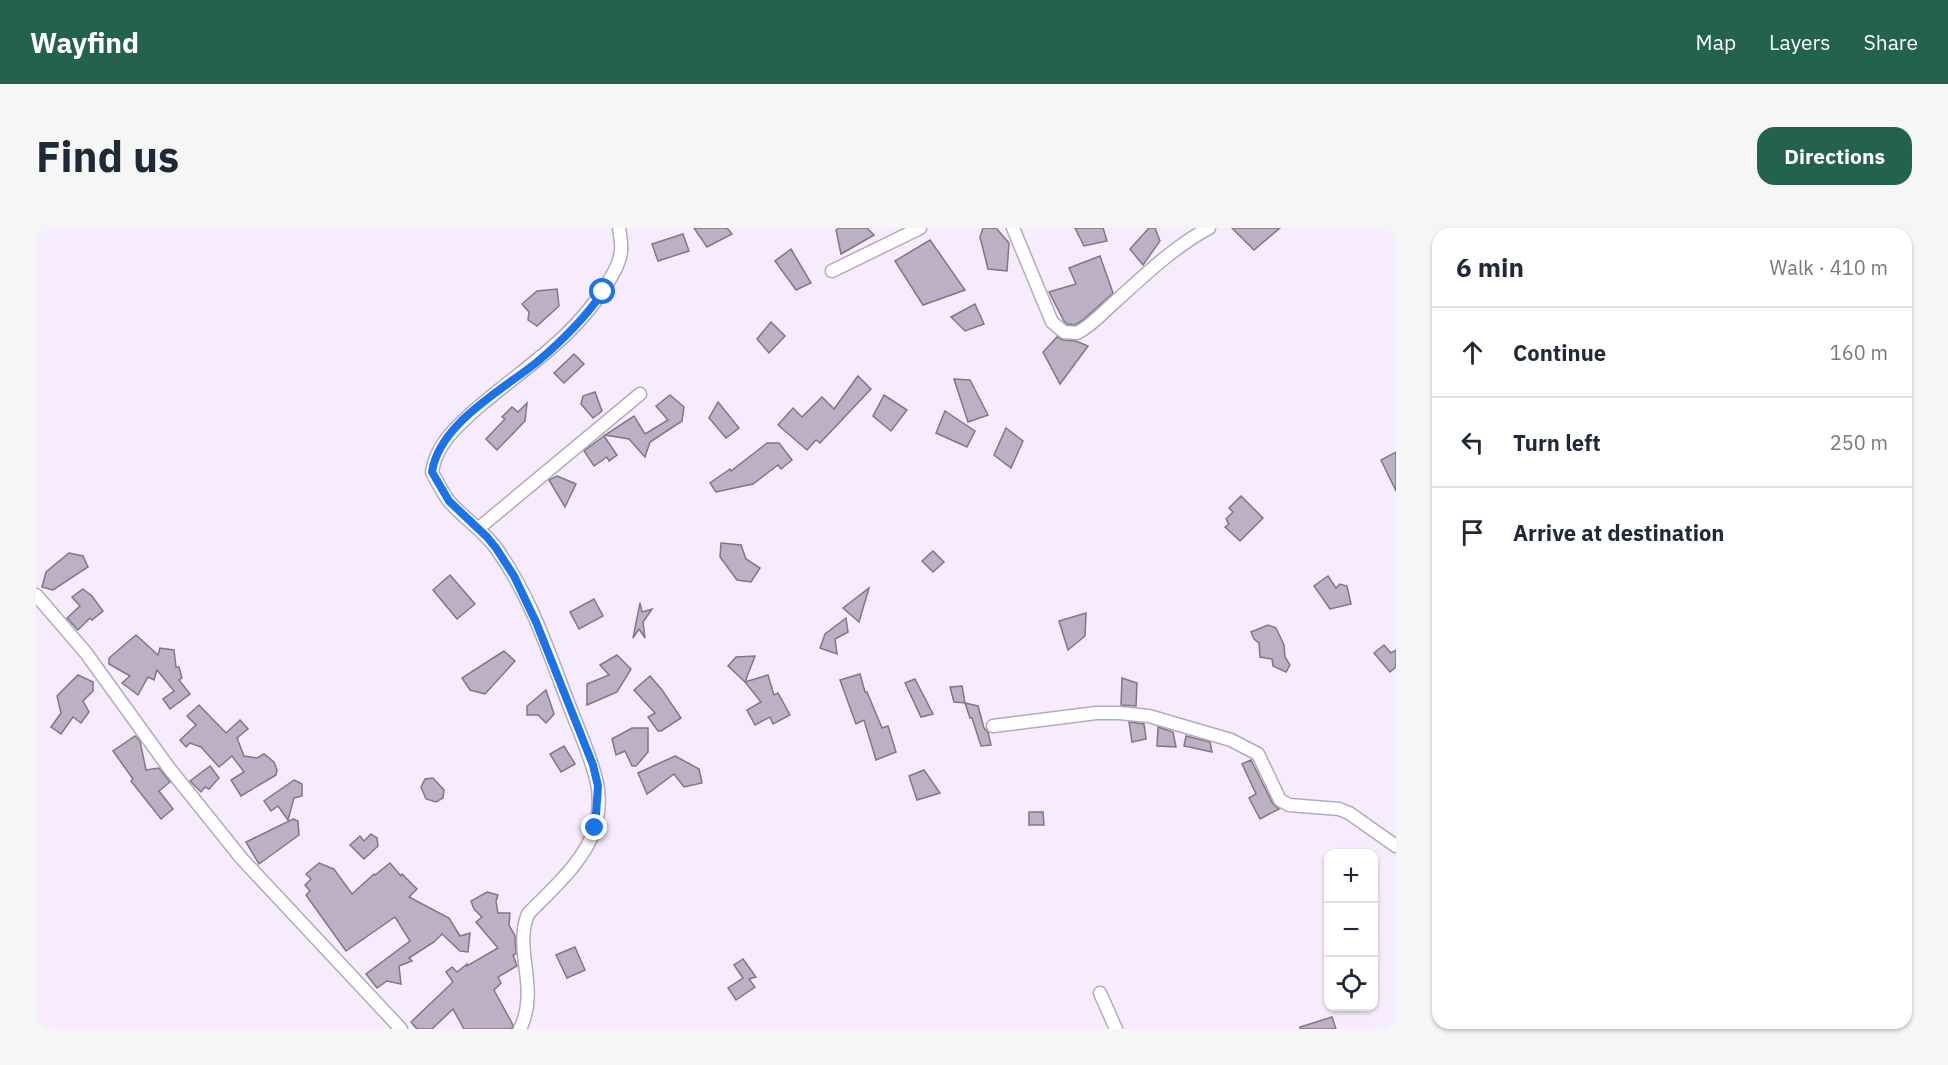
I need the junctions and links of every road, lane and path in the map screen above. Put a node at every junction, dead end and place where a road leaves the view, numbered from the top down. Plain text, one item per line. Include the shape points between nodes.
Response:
1 (619, 228) edge
2 (920, 228) edge
3 (1012, 228) edge
4 (1209, 228) edge
5 (832, 271) dead end
6 (640, 394) dead end
7 (479, 528) junction
8 (36, 595) edge
9 (993, 726) dead end
10 (1396, 846) edge
11 (1100, 993) dead end
12 (401, 1029) edge
13 (520, 1029) edge
14 (1116, 1029) edge

1 - 7 street via 621,250 617,265 588,313 535,363 464,420 438,450 432,472 439,486 449,501
2 - 5 street
3 - 4 street via 1052,322 1064,332 1077,333 1176,249
6 - 7 street
7 - 13 street via 496,548 525,598 585,744 598,786 595,828 586,847 525,921 528,1000
8 - 12 street via 86,653 169,768 242,859
9 - 10 street via 1119,712 1149,716 1231,740 1258,754 1280,800 1289,805 1339,809
11 - 14 street

